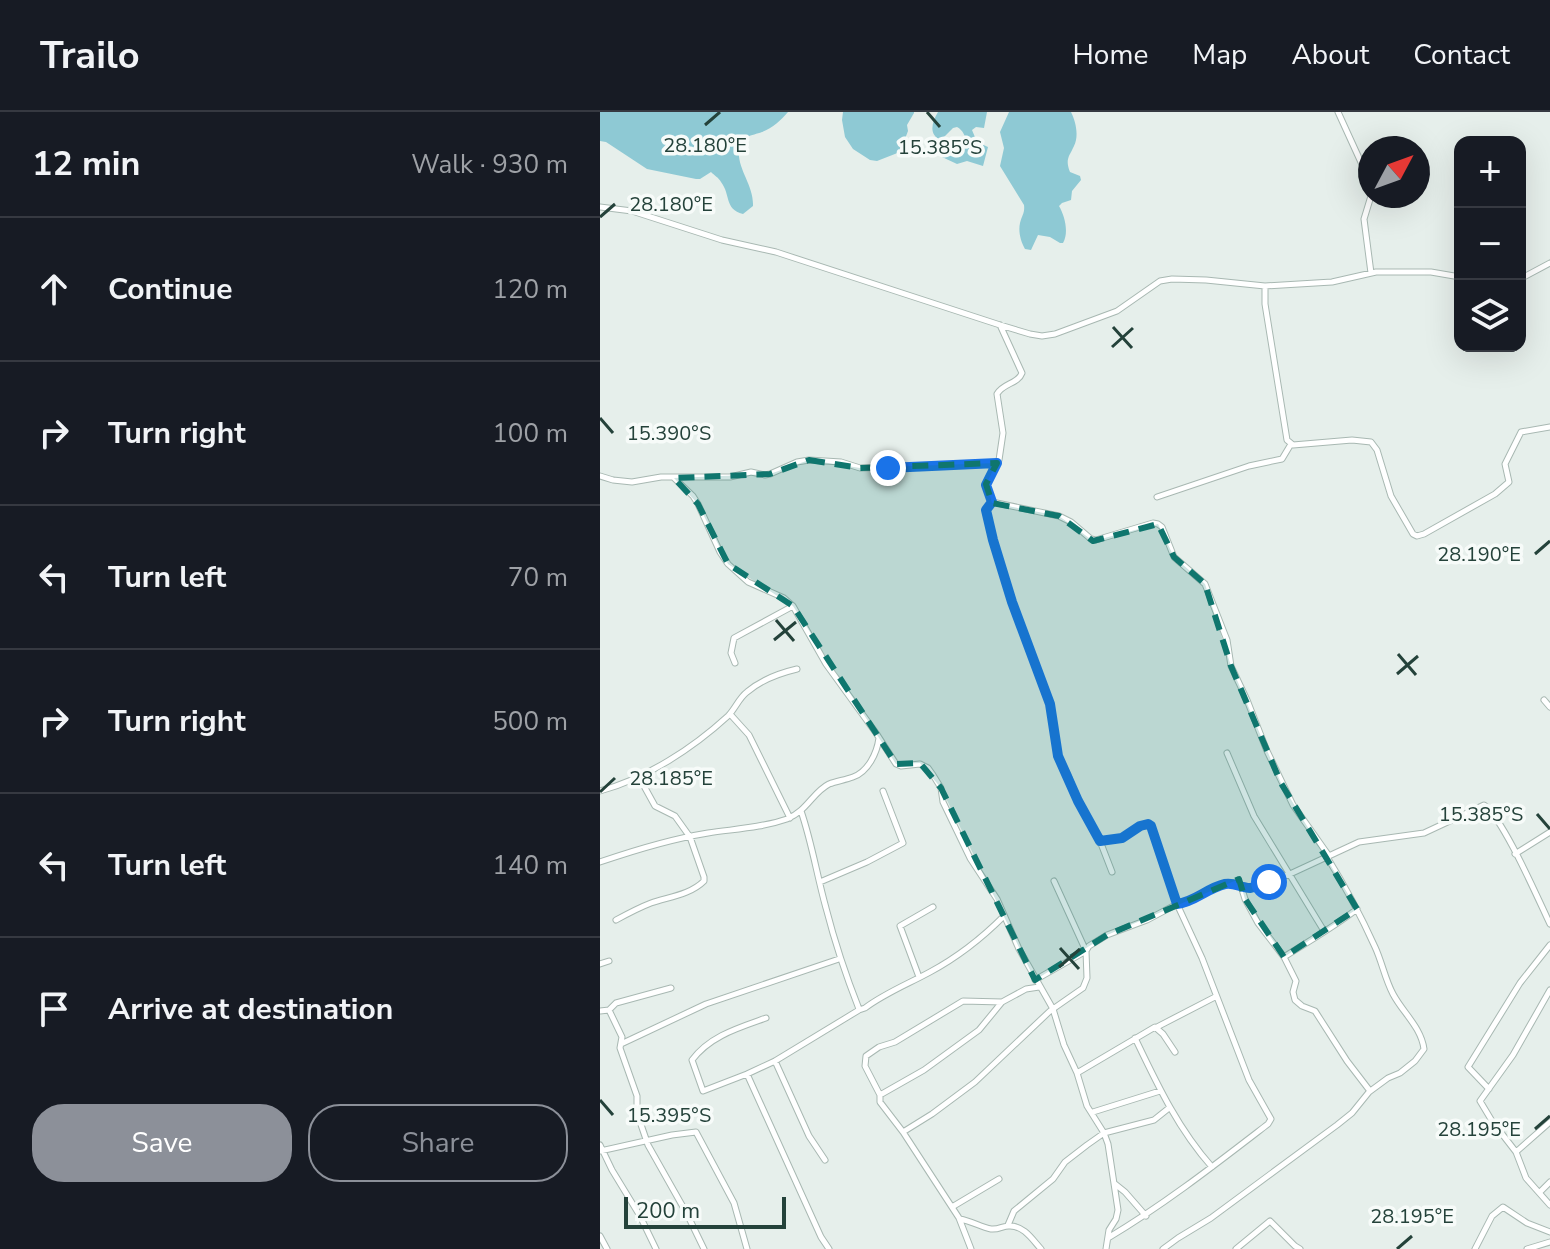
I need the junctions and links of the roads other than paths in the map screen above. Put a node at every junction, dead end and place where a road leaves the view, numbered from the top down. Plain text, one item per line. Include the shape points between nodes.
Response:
1 (1338, 112) edge
2 (1358, 156) edge
3 (600, 207) edge
4 (1367, 208) edge
5 (1550, 263) edge
6 (1371, 273) junction
7 (1454, 276) edge
8 (1526, 276) edge
9 (1265, 286) junction
10 (1000, 325) junction
11 (1550, 427) edge
12 (1291, 444) junction
13 (997, 463) junction
14 (600, 476) edge
15 (674, 478) junction
16 (1157, 497) dead end
17 (992, 502) junction
18 (793, 606) junction
19 (735, 663) dead end
20 (797, 669) dead end
21 (1544, 700) dead end
22 (1550, 707) edge
23 (730, 714) junction
24 (879, 738) junction
25 (1227, 753) dead end
26 (639, 777) junction
27 (600, 791) edge
28 (883, 791) dead end
29 (801, 811) junction
30 (790, 818) junction
31 (1550, 832) edge
32 (690, 837) junction
33 (1100, 841) junction
34 (1515, 854) junction
35 (1328, 857) junction
36 (600, 862) edge
37 (1112, 872) dead end
38 (1290, 874) junction
39 (1054, 881) dead end
40 (820, 882) junction
41 (1241, 886) junction
42 (1177, 904) junction
43 (933, 907) dead end
44 (1357, 909) junction
45 (1004, 916) junction
46 (616, 920) dead end
47 (1550, 924) edge
48 (1324, 931) junction
49 (1550, 945) edge
50 (1086, 951) junction
51 (1284, 957) junction
52 (839, 959) junction
53 (609, 961) dead end
54 (600, 964) edge
55 (919, 977) junction
56 (1035, 980) junction
57 (1039, 987) junction
58 (671, 988) dead end
59 (1550, 990) edge
60 (1215, 997) junction
61 (1002, 1002) junction
62 (1053, 1009) junction
63 (609, 1010) junction
64 (859, 1010) junction
65 (600, 1011) edge
66 (766, 1018) dead end
67 (1157, 1027) junction
68 (1135, 1038) junction
69 (620, 1045) junction
70 (1175, 1052) dead end
71 (775, 1061) junction
72 (1077, 1073) junction
73 (747, 1074) junction
74 (1489, 1089) junction
75 (1160, 1091) junction
76 (1370, 1091) junction
77 (880, 1095) junction
78 (1169, 1108) junction
79 (1092, 1112) junction
80 (1550, 1122) edge
81 (903, 1132) junction
82 (1104, 1133) junction
83 (647, 1141) junction
84 (601, 1149) edge
85 (1516, 1152) junction
86 (825, 1160) dead end
87 (1212, 1167) junction
88 (999, 1179) dead end
89 (1550, 1182) edge
90 (1115, 1184) junction
91 (1540, 1192) junction
92 (1550, 1205) edge
93 (952, 1207) junction
94 (1146, 1216) junction
95 (959, 1218) junction
96 (1008, 1225) junction
97 (1550, 1232) edge
98 (600, 1236) edge
99 (1108, 1238) junction
100 (1549, 1241) edge
101 (1296, 1248) edge
102 (607, 1249) edge
103 (656, 1249) edge
104 (704, 1249) edge
105 (747, 1249) edge
106 (829, 1249) edge
107 (971, 1249) edge
108 (1041, 1249) edge
109 (1106, 1249) edge
110 (1163, 1249) edge
111 (1236, 1249) edge
112 (1475, 1249) edge
113 (1527, 1249) edge

1 - 2 street
3 - 10 street via 632,211 776,252
4 - 6 street via 1364,229
5 - 8 street
6 - 7 street
6 - 9 street via 1332,282
9 - 10 street via 1172,279 1160,281 1117,311 1055,334 1042,336
9 - 12 street
10 - 13 street via 1022,373 997,394 1003,433
11 - 12 street via 1521,432 1506,462 1506,486 1417,536 1391,496 1371,442
12 - 16 street via 1282,459
13 - 15 street via 860,468 809,460 770,474
13 - 17 street via 986,485
14 - 15 street via 632,482
15 - 18 street via 698,504 728,564 748,582
17 - 33 street via 986,510 993,540 1050,704 1058,756
17 - 35 street via 1059,516 1096,540 1153,523 1162,527 1174,557 1205,584 1227,640 1231,666 1271,762
18 - 19 street via 734,638
18 - 24 street via 826,664
20 - 23 street via 745,693
21 - 22 street
23 - 26 street via 687,749
23 - 30 street via 749,735
24 - 29 street via 863,771 827,785
24 - 45 street via 897,765 920,764 933,775 970,858
25 - 38 street via 1254,816
26 - 27 street
26 - 32 street via 655,806 675,816
28 - 40 street via 903,843
29 - 30 street
29 - 40 street
30 - 32 street
31 - 34 street
32 - 36 street
32 - 46 street via 703,884
33 - 37 street
33 - 42 street via 1151,826
34 - 35 street via 1484,805 1424,833 1359,842
34 - 47 street
35 - 38 street
35 - 44 street
38 - 41 street via 1252,888
38 - 48 street
39 - 50 street
40 - 52 street
41 - 42 street via 1225,884
41 - 51 street via 1258,923
42 - 50 street via 1107,935
42 - 60 street
43 - 55 street via 900,926
44 - 48 street
44 - 76 street via 1392,993 1424,1049 1400,1073
45 - 55 street via 964,951
45 - 56 street
48 - 51 street
49 - 74 street via 1468,1067
50 - 56 street
50 - 62 street via 1086,984
51 - 76 street via 1296,981 1295,1000 1315,1011
52 - 64 street
52 - 69 street via 706,1004
53 - 54 street
55 - 64 street
56 - 57 street
57 - 61 street
57 - 62 street
58 - 63 street via 616,1003
59 - 74 street
60 - 67 street
60 - 87 street via 1271,1119
61 - 77 street via 979,1030
61 - 77 street via 963,1001 866,1056 865,1066
62 - 72 street
62 - 81 street via 975,1082
63 - 65 street
63 - 69 street via 622,1037
64 - 71 street
66 - 73 street via 719,1035 692,1060 703,1091
67 - 68 street
67 - 70 street
68 - 72 street
68 - 75 street
69 - 83 street
71 - 73 street
71 - 86 street
72 - 79 street
73 - 106 street
74 - 85 street via 1480,1101
75 - 78 street
75 - 79 street
76 - 110 street via 1337,1125
77 - 81 street
78 - 82 street via 1154,1120
78 - 87 street
79 - 82 street
80 - 85 street
81 - 93 street
82 - 90 street
82 - 96 street via 1065,1162 1014,1211
83 - 84 street
83 - 104 street
83 - 105 street via 696,1132 734,1203
84 - 103 street
85 - 91 street via 1526,1178
87 - 94 street
88 - 93 street
89 - 91 street
90 - 94 street
90 - 99 street via 1118,1210
91 - 92 street
93 - 95 street
94 - 99 street
95 - 96 street via 988,1229
95 - 107 street
96 - 108 street via 1024,1230
97 - 112 street via 1503,1207 1492,1216
98 - 102 street
99 - 109 street
100 - 113 street
101 - 111 street via 1270,1221

